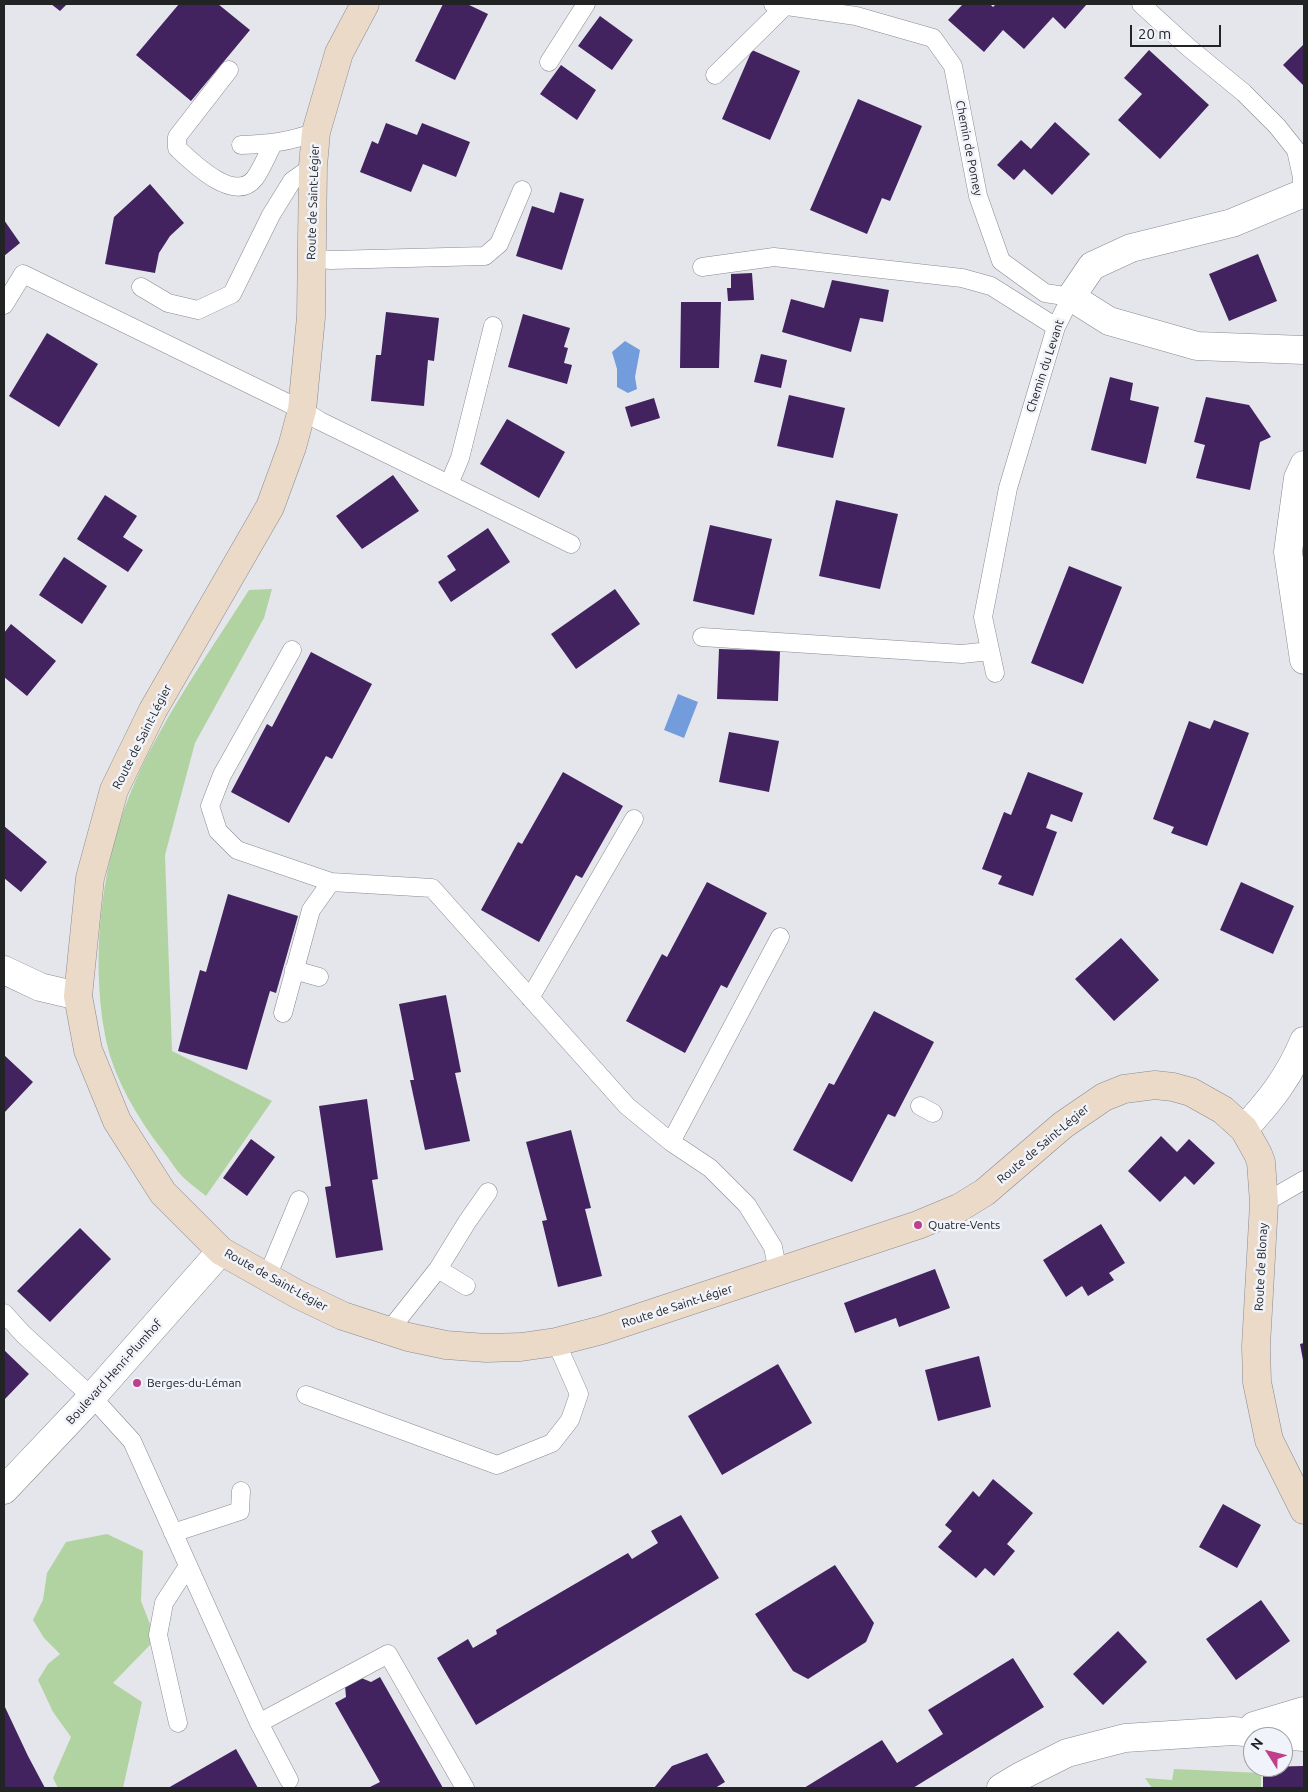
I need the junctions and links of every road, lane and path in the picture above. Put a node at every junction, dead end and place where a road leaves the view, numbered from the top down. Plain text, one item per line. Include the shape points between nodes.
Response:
1 (365, 4) edge
2 (586, 4) edge
3 (1141, 4) edge
4 (779, 5) edge
5 (549, 62) dead end
6 (229, 70) dead end
7 (716, 75) dead end
8 (316, 132) junction
9 (273, 144) junction
10 (241, 145) dead end
11 (313, 166) junction
12 (522, 190) dead end
13 (1303, 194) edge
14 (311, 258) junction
15 (702, 267) dead end
16 (141, 287) dead end
17 (1071, 297) junction
18 (4, 306) edge
19 (493, 326) dead end
20 (1056, 327) junction
21 (1304, 350) edge
22 (302, 410) junction
23 (1304, 465) edge
24 (449, 484) junction
25 (571, 544) dead end
26 (1300, 607) edge
27 (702, 637) dead end
28 (292, 650) dead end
29 (990, 651) junction
30 (1304, 660) edge
31 (995, 673) dead end
32 (634, 819) dead end
33 (331, 882) junction
34 (780, 937) dead end
35 (4, 970) edge
36 (294, 970) junction
37 (319, 977) dead end
38 (78, 996) junction
39 (530, 998) junction
40 (282, 1013) dead end
41 (1304, 1041) edge
42 (1244, 1129) junction
43 (671, 1142) junction
44 (1304, 1180) edge
45 (488, 1192) dead end
46 (299, 1200) dead end
47 (1264, 1203) junction
48 (222, 1251) junction
49 (438, 1269) junction
50 (778, 1272) junction
51 (267, 1277) junction
52 (466, 1286) dead end
53 (4, 1313) edge
54 (388, 1332) junction
55 (556, 1342) junction
56 (306, 1395) dead end
57 (92, 1397) junction
58 (4, 1490) edge
59 (241, 1491) dead end
60 (1304, 1509) edge
61 (173, 1533) junction
62 (188, 1566) junction
63 (1304, 1711) edge
64 (178, 1723) dead end
65 (259, 1723) junction
66 (1233, 1730) junction
67 (1304, 1737) edge
68 (289, 1780) dead end
69 (464, 1788) edge
70 (1001, 1788) edge

1 - 8 main road, Route de Saint-Légier via 339,53
2 - 5 lane
3 - 13 lane via 1244,92 1277,126 1296,150
4 - 7 lane
4 - 17 lane, Chemin de Pomey via 856,16 932,38 953,66 978,196 1001,261 1045,293
6 - 9 lane via 177,137 176,148 201,171 223,184 240,187 254,180
8 - 9 lane
8 - 11 main road, Route de Saint-Légier
9 - 10 lane
11 - 14 main road, Route de Saint-Légier
11 - 16 lane via 292,181 271,215 232,294 198,310 168,303
12 - 14 lane via 499,244 485,256
13 - 17 street via 1232,223 1131,248 1092,266
14 - 22 main road, Route de Saint-Légier via 311,317
15 - 20 lane via 774,257 962,278 991,286
17 - 20 lane, Chemin du Levant
17 - 21 street via 1109,321 1197,346
18 - 22 lane via 23,274
19 - 24 lane via 460,458
20 - 29 lane, Chemin du Levant via 1008,488 983,617
22 - 24 lane
22 - 38 main road, Route de Saint-Légier via 270,507 153,710 114,790 90,878
23 - 26 street via 1298,478 1288,552
24 - 25 lane
26 - 30 street
27 - 29 lane via 962,654
28 - 33 lane via 276,670 231,752 210,806 218,831 237,850
29 - 31 lane, Chemin du Levant
32 - 39 lane via 586,912
33 - 36 lane via 311,910
33 - 39 lane via 432,888
34 - 43 lane via 735,1037
35 - 38 street via 40,987
36 - 37 lane
36 - 40 lane
38 - 48 main road, Route de Saint-Légier via 88,1050 117,1121 163,1193
39 - 43 lane via 627,1106
41 - 42 street via 1280,1087
42 - 47 main road, Route de Blonay via 1261,1162
42 - 50 main road, Route de Saint-Légier via 1223,1110 1191,1092 1155,1085 1124,1089 1095,1102 1063,1125 991,1188 959,1208
43 - 50 lane via 710,1168 747,1205 773,1247
44 - 47 lane
45 - 49 lane
46 - 51 lane
47 - 60 main road, Route de Blonay via 1257,1382 1269,1440
48 - 51 main road, Route de Saint-Légier
48 - 57 street, Boulevard Henri-Plumhof
49 - 52 lane
49 - 54 lane
50 - 55 main road, Route de Saint-Légier
51 - 54 main road, Route de Saint-Légier via 343,1316
53 - 57 lane
54 - 55 main road, Route de Saint-Légier via 446,1345 486,1348
55 - 56 lane via 579,1394 570,1420 552,1444 497,1465
57 - 58 street, Boulevard Henri-Plumhof
57 - 61 lane via 132,1441
59 - 61 lane via 240,1510
61 - 62 lane
62 - 64 lane via 164,1603 158,1635
62 - 65 lane
63 - 66 street
65 - 68 lane
65 - 69 lane via 388,1654
66 - 67 street
66 - 70 street via 1125,1738 1067,1753

